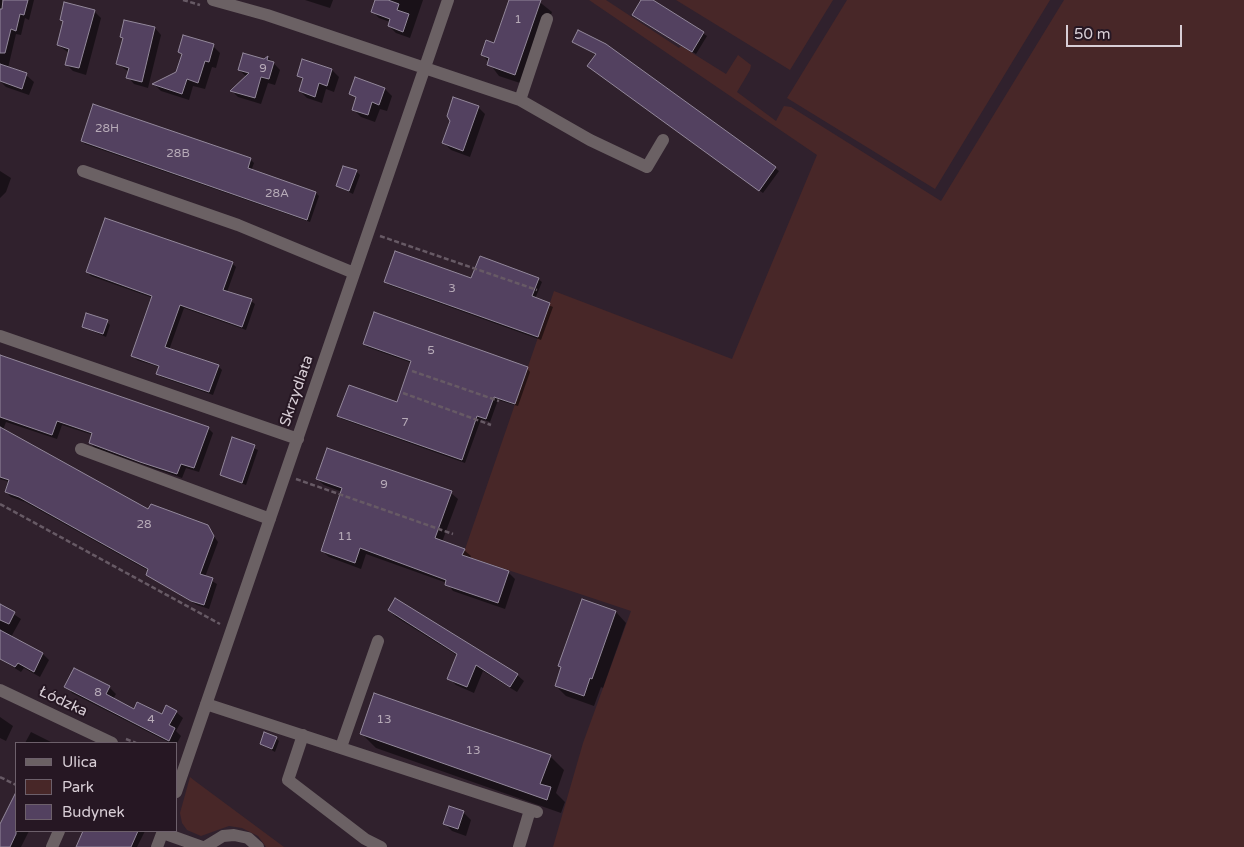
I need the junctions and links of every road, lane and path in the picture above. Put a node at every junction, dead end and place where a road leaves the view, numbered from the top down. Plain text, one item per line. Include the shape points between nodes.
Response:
1 (213, 0) edge
2 (448, 0) edge
3 (547, 19) dead end
4 (425, 68) junction
5 (520, 100) junction
6 (663, 140) dead end
7 (83, 171) dead end
8 (368, 232) junction
9 (354, 273) junction
10 (537, 290) dead end
11 (0, 336) edge
12 (412, 371) dead end
13 (403, 394) dead end
14 (499, 401) dead end
15 (491, 425) dead end
16 (298, 439) junction
17 (81, 449) dead end
18 (285, 475) junction
19 (0, 504) edge
20 (270, 519) junction
21 (453, 534) dead end
22 (232, 630) junction
23 (378, 641) dead end
24 (0, 690) edge
25 (206, 704) junction
26 (303, 735) junction
27 (96, 740) edge
28 (341, 747) junction
29 (180, 771) edge
30 (0, 777) edge
31 (15, 784) edge
32 (59, 832) edge
33 (163, 832) edge
34 (182, 843) edge
35 (52, 847) edge
36 (158, 847) edge
37 (203, 847) edge
38 (258, 847) edge
39 (381, 847) edge
40 (519, 847) edge

1 - 4 street
2 - 4 street, Skrzydlata
3 - 5 street
4 - 5 street
4 - 8 street, Skrzydlata
5 - 6 street via 590,140 647,167
7 - 9 street via 238,225
8 - 9 street, Skrzydlata
8 - 10 path
9 - 16 street, Skrzydlata
11 - 16 street
12 - 14 path
13 - 15 path
16 - 18 street, Skrzydlata
17 - 20 street
18 - 20 street, Skrzydlata
18 - 21 path
19 - 22 path
20 - 22 street, Skrzydlata
22 - 25 street, Skrzydlata
23 - 28 street
24 - 27 street, Łódzka
25 - 26 street
25 - 29 street, Skrzydlata
26 - 28 street
26 - 39 street via 288,780
28 - 40 street via 534,811
30 - 31 path
32 - 35 street
33 - 34 street
33 - 36 street
34 - 37 street
37 - 38 street via 223,836 234,835 248,838

